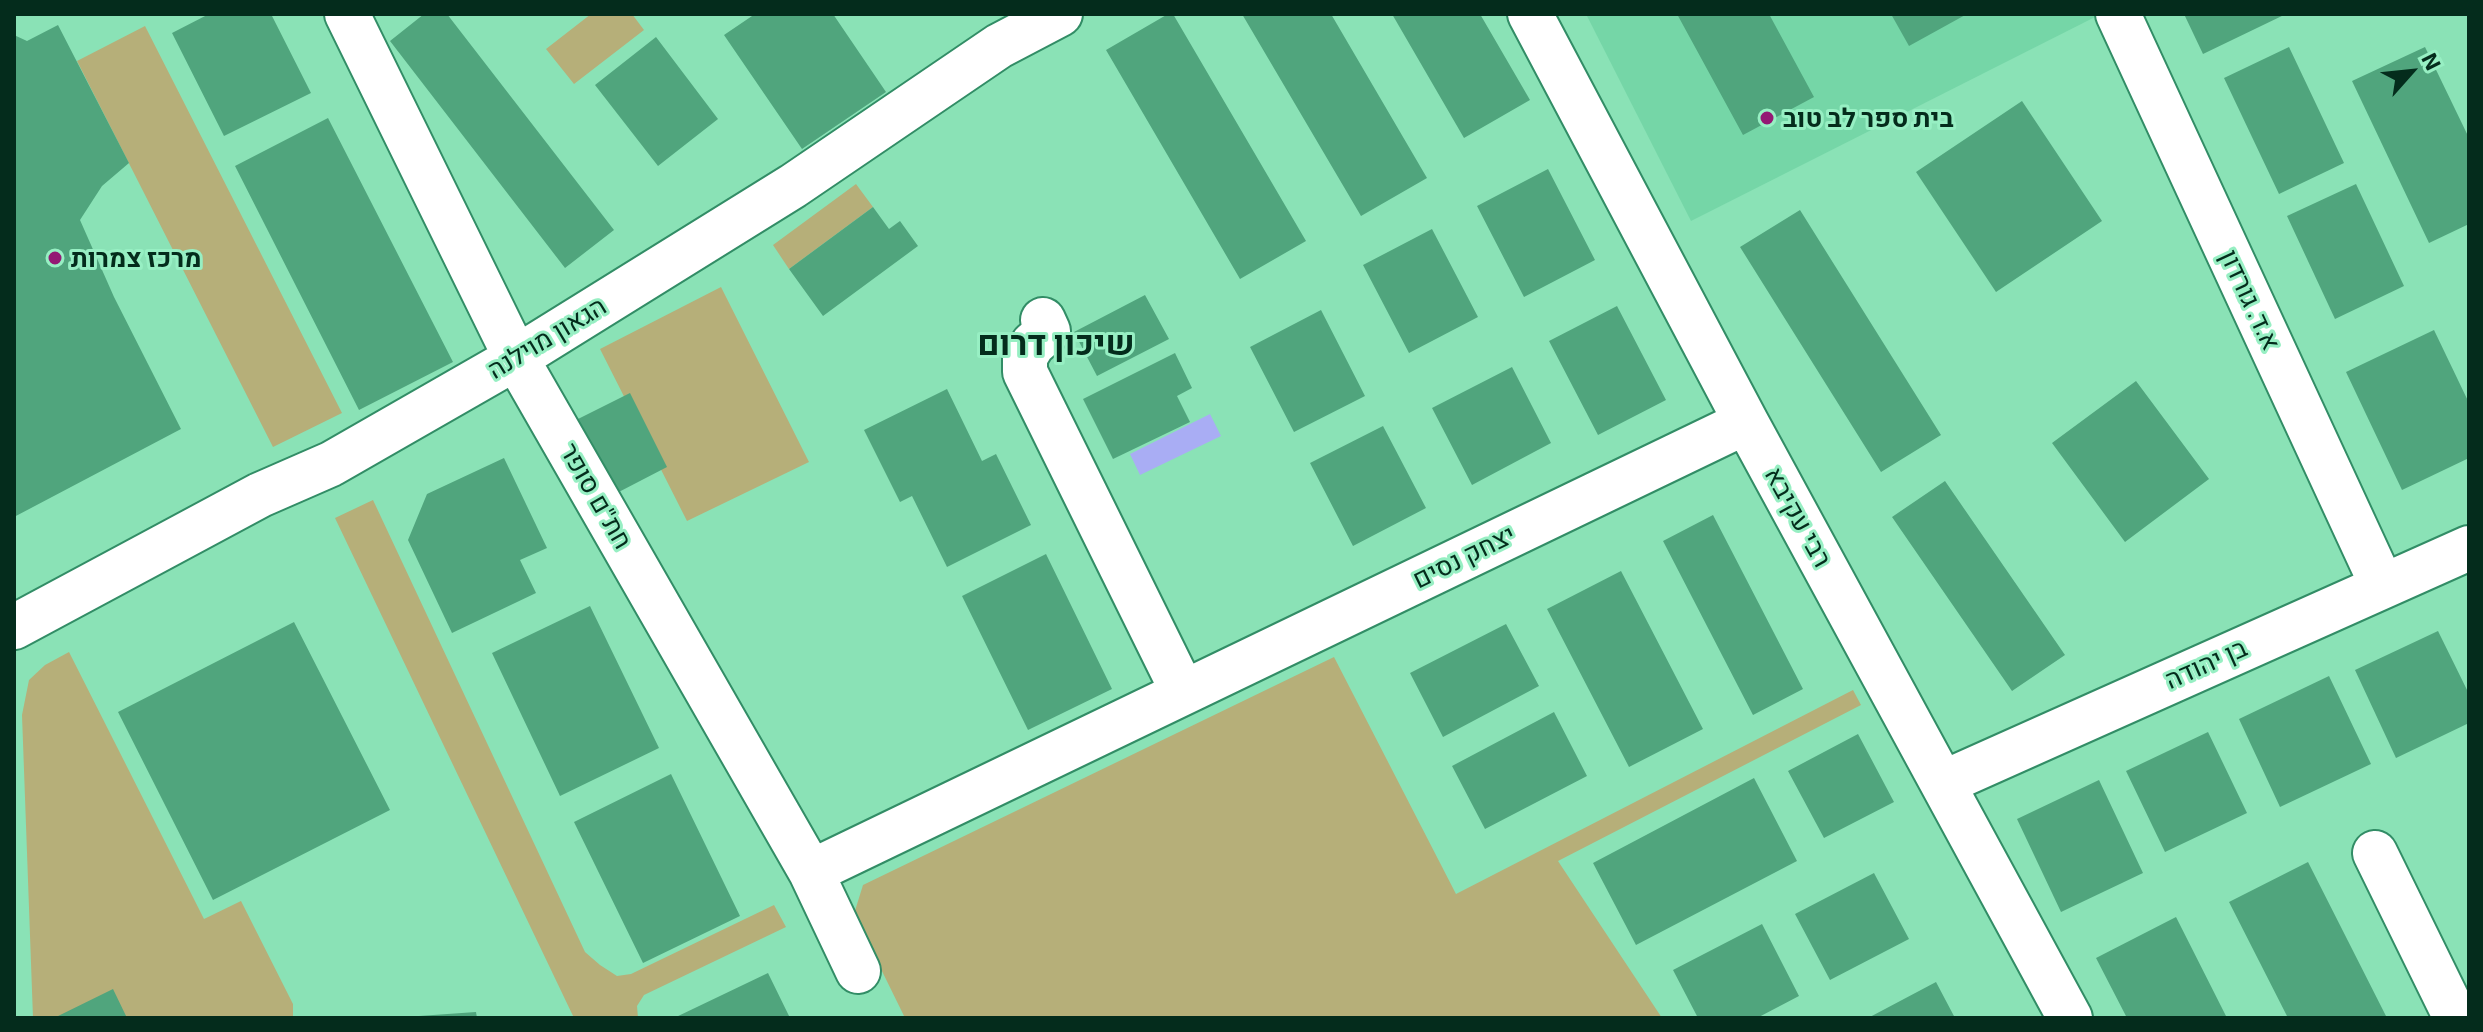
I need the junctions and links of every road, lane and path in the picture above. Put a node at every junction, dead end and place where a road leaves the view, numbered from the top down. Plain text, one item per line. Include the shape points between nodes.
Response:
1 (347, 14) edge
2 (1060, 14) edge
3 (1530, 14) edge
4 (2118, 14) edge
5 (1043, 320) dead end
6 (516, 358) junction
7 (1746, 422) junction
8 (2469, 548) edge
9 (2382, 585) junction
10 (14, 627) edge
11 (1183, 692) junction
12 (1943, 783) junction
13 (2375, 853) dead end
14 (811, 872) junction
15 (858, 971) dead end
16 (2070, 1018) edge
17 (2456, 1018) edge

1 - 6 street, חת"ם סופר
2 - 6 street, הגאון מוילנה via 999,46 793,186
3 - 7 street, רבי עקיבא
4 - 9 street, א.ד. גורדון
5 - 11 street via 1048,331 1025,357 1025,372
6 - 10 street, הגאון מוילנה via 331,464 260,495
6 - 14 street, חת"ם סופר
7 - 11 street, יצחק נסים
7 - 12 street, רבי עקיבא
8 - 9 street, בן יהודה
9 - 12 street, בן יהודה
11 - 14 street, יצחק נסים
12 - 16 street, רבי עקיבא
13 - 17 street
14 - 15 street, חת"ם סופר

